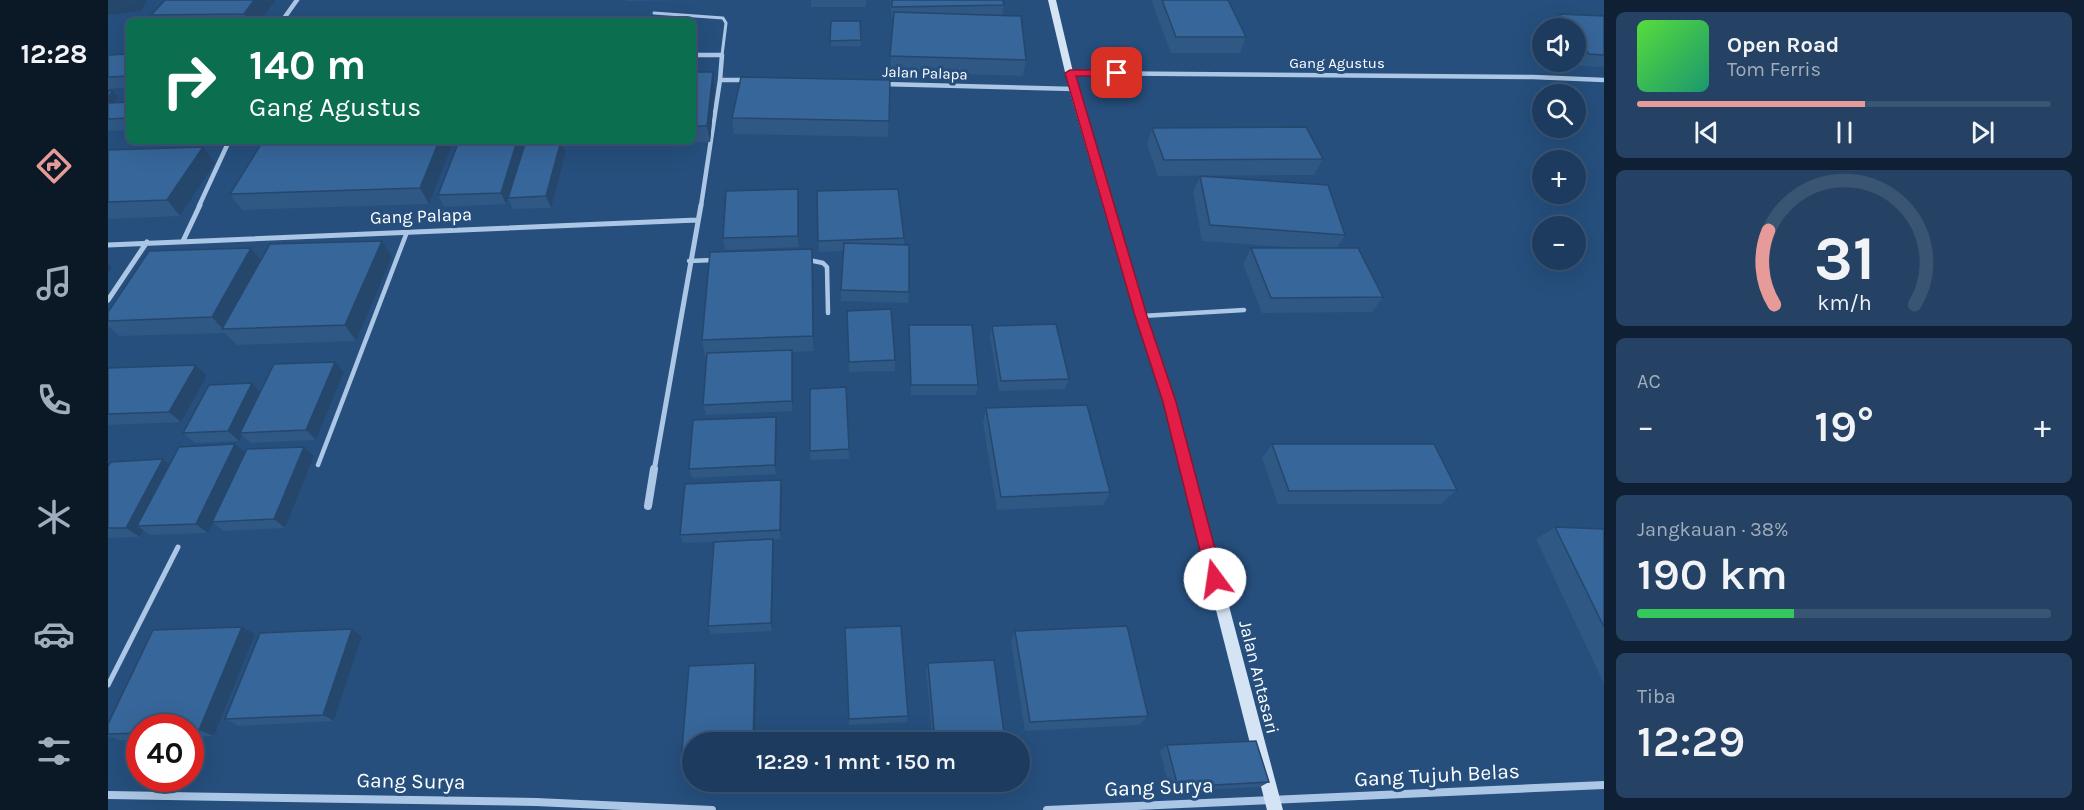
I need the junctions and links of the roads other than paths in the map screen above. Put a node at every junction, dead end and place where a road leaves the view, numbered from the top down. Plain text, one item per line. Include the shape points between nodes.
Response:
1 (297, 0) edge
2 (1052, 0) edge
3 (654, 13) dead end
4 (284, 18) edge
5 (696, 55) edge
6 (722, 55) junction
7 (1070, 73) junction
8 (720, 80) junction
9 (1604, 80) edge
10 (756, 81) edge
11 (873, 84) edge
12 (1073, 89) junction
13 (228, 144) edge
14 (697, 220) junction
15 (407, 232) junction
16 (183, 241) junction
17 (147, 242) junction
18 (108, 245) edge
19 (723, 260) edge
20 (801, 260) edge
21 (689, 261) junction
22 (108, 300) edge
23 (1244, 310) dead end
24 (828, 312) dead end
25 (1141, 316) junction
26 (318, 465) dead end
27 (648, 506) dead end
28 (178, 547) dead end
29 (108, 685) edge
30 (1604, 785) edge
31 (108, 795) edge
32 (1274, 805) edge
33 (712, 810) edge
34 (1047, 810) edge

1 - 4 street
2 - 7 street, Jalan Antasari
3 - 6 lane via 723,18 726,23
5 - 6 street
6 - 8 street
7 - 9 street, Gang Agustus
7 - 12 street, Jalan Antasari
8 - 10 street
8 - 14 street
11 - 12 street, Jalan Palapa
12 - 25 street, Jalan Antasari
13 - 16 street
14 - 15 street, Gang Palapa
14 - 21 street
15 - 16 street, Gang Palapa
15 - 26 lane
16 - 17 street, Gang Palapa
17 - 18 street, Gang Palapa
17 - 22 street
19 - 21 lane
20 - 24 lane via 813,260 827,267
21 - 27 street
23 - 25 lane
25 - 32 street, Jalan Antasari via 1169,402
28 - 29 lane
30 - 32 street, Gang Tujuh Belas
31 - 33 street, Gang Surya via 536,802
32 - 34 street, Gang Surya

